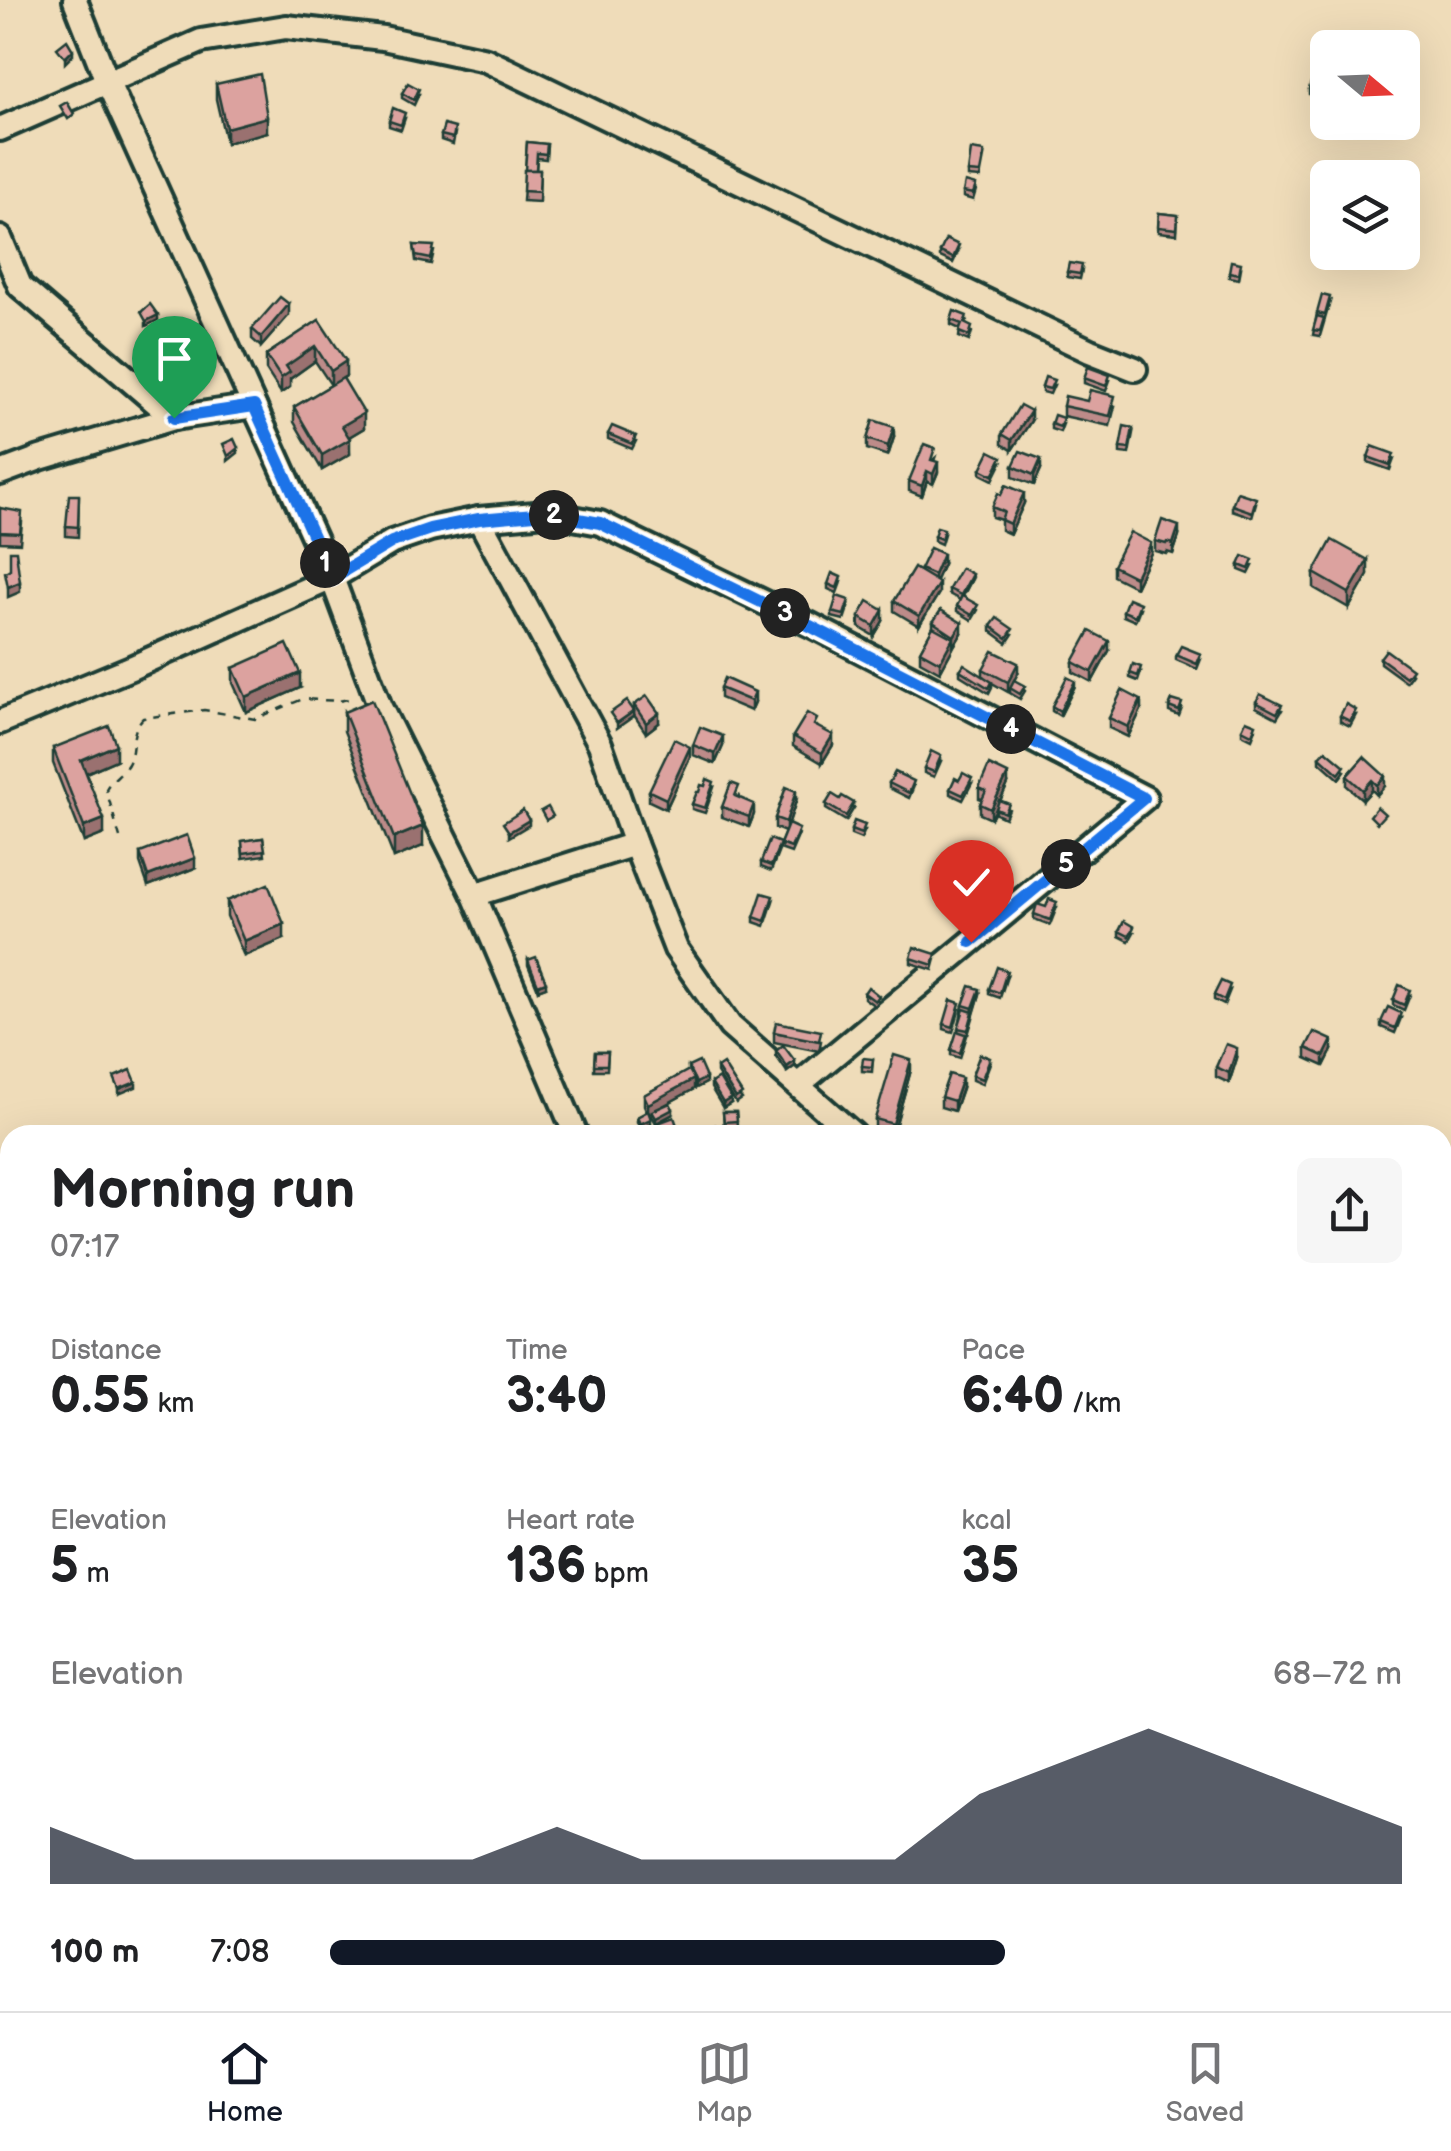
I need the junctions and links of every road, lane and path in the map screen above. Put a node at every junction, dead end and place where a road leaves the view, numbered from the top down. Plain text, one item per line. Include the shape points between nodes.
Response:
1 (76, 0) edge
2 (107, 80) junction
3 (0, 129) edge
4 (0, 238) edge
5 (1136, 369) dead end
6 (254, 406) junction
7 (174, 418) junction
8 (0, 473) edge
9 (479, 519) junction
10 (332, 578) junction
11 (373, 690) junction
12 (0, 722) edge
13 (120, 838) dead end
14 (635, 844) junction
15 (474, 895) junction
16 (798, 1085) junction
17 (572, 1125) edge
18 (843, 1125) edge

1 - 2 street
2 - 3 street
2 - 5 street via 201,41 286,27 486,60
2 - 6 street
4 - 7 street via 20,286
6 - 7 street
6 - 10 street
7 - 8 street
9 - 10 street via 392,542
9 - 14 street via 600,744
9 - 16 street via 546,513 600,523 1144,798
10 - 11 street
10 - 12 street
11 - 13 path via 339,701 302,699 255,719 210,710 143,718 128,763 106,789
11 - 15 street
14 - 15 street
14 - 16 street via 676,949 730,1026
15 - 17 street
16 - 18 street

